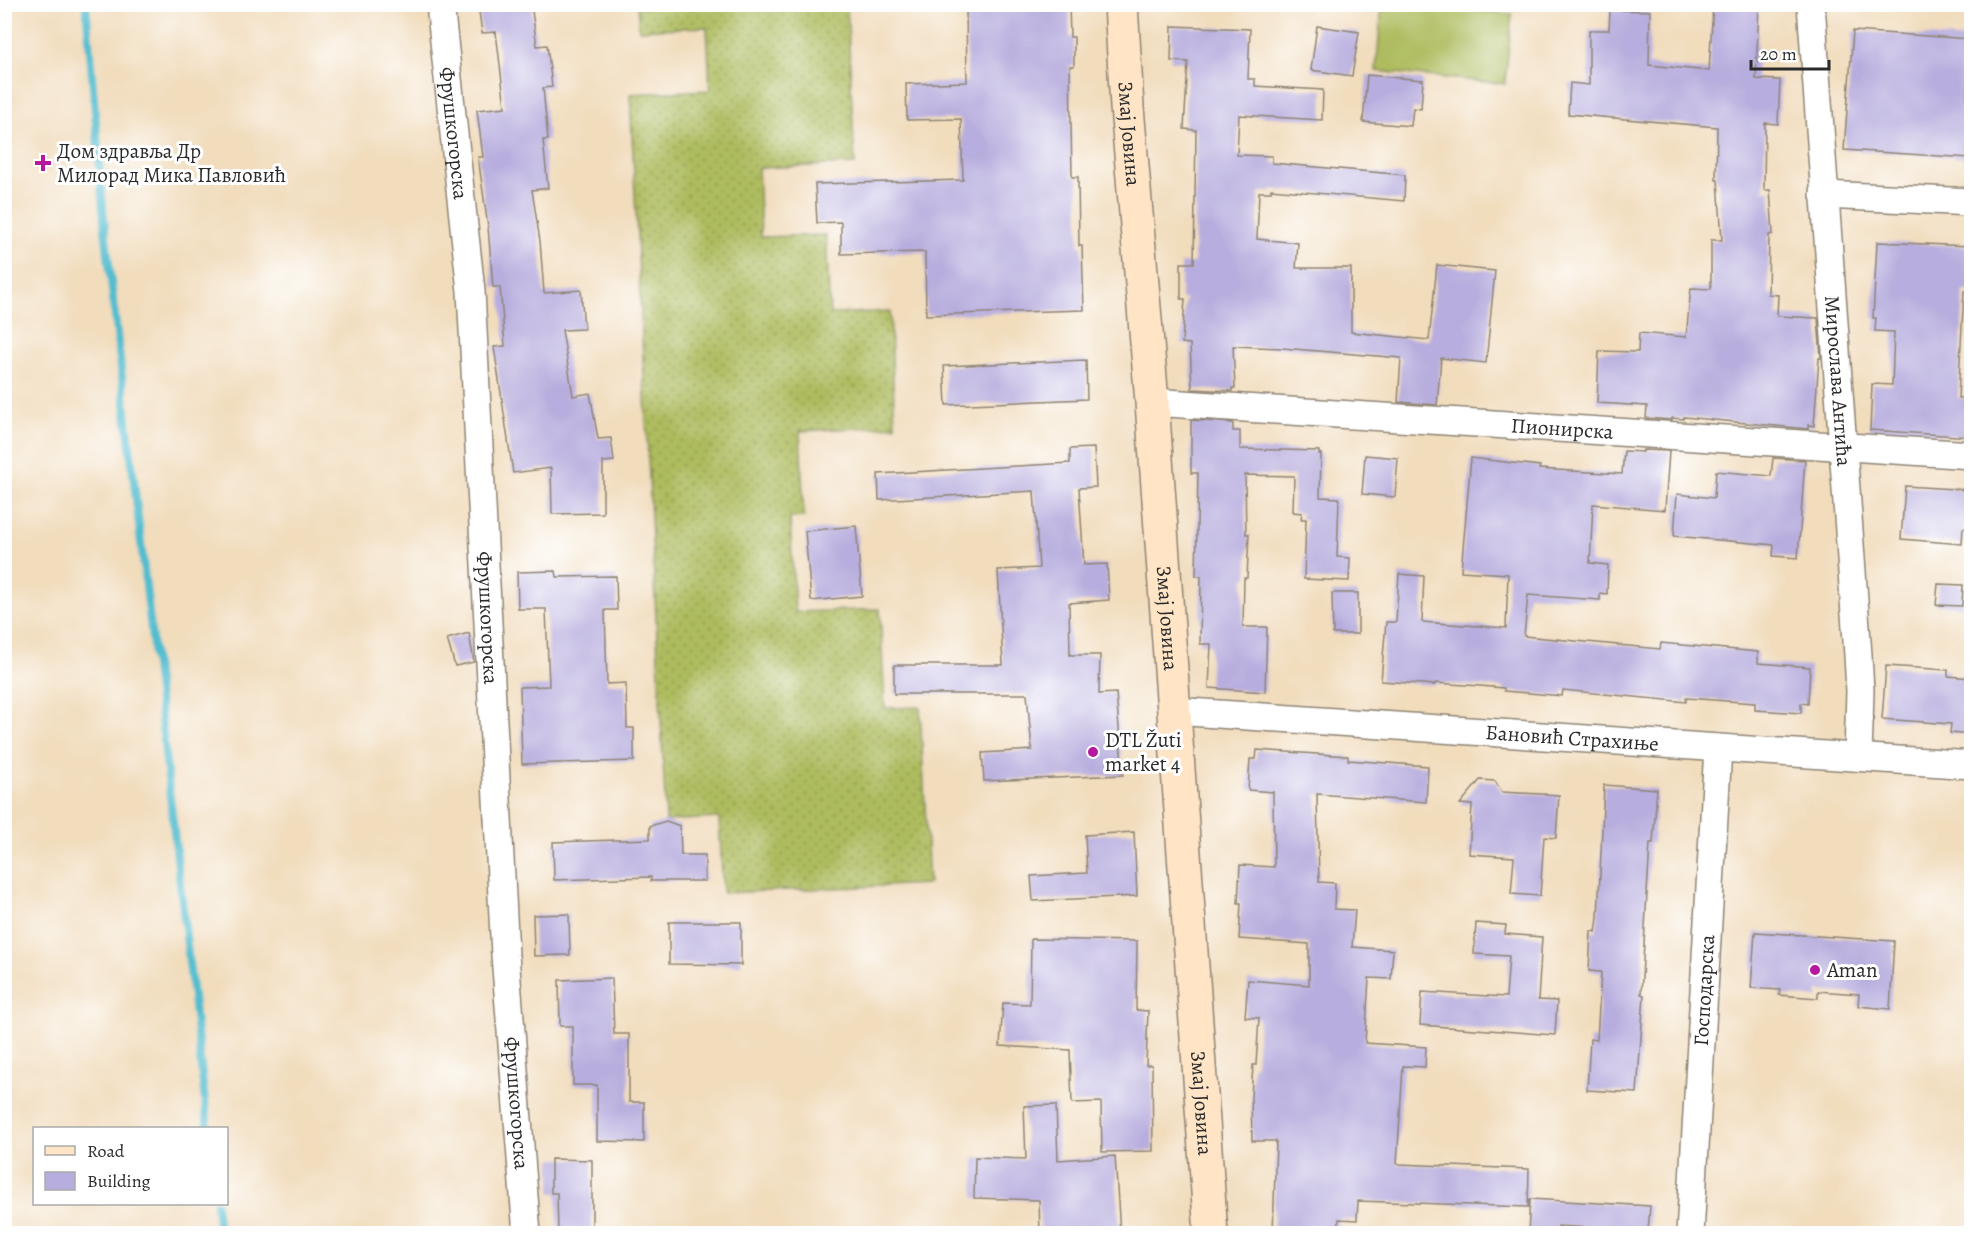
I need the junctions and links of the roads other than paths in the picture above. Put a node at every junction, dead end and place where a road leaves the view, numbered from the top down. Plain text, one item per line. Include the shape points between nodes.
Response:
1 (440, 4) edge
2 (1121, 4) edge
3 (1811, 4) edge
4 (1824, 195) junction
5 (1971, 202) edge
6 (1152, 402) junction
7 (1844, 447) junction
8 (1971, 455) edge
9 (1174, 711) junction
10 (1718, 748) junction
11 (1858, 757) junction
12 (1971, 765) edge
13 (527, 1233) edge
14 (1211, 1233) edge
15 (1690, 1233) edge

1 - 13 street, Фрушкогорска via 471,291 505,955
2 - 6 street, Змај Јовина
3 - 4 street, Мирослава Антића
4 - 5 street
4 - 7 street, Мирослава Антића
6 - 7 street, Пионирска
6 - 9 street, Змај Јовина
7 - 8 street, Пионирска
7 - 11 street, Мирослава Антића via 1859,667
9 - 10 street, Бановић Страхиње
9 - 14 street, Змај Јовина
10 - 11 street, Бановић Страхиње
10 - 15 street, Господарска
11 - 12 street, Бановић Страхиње

